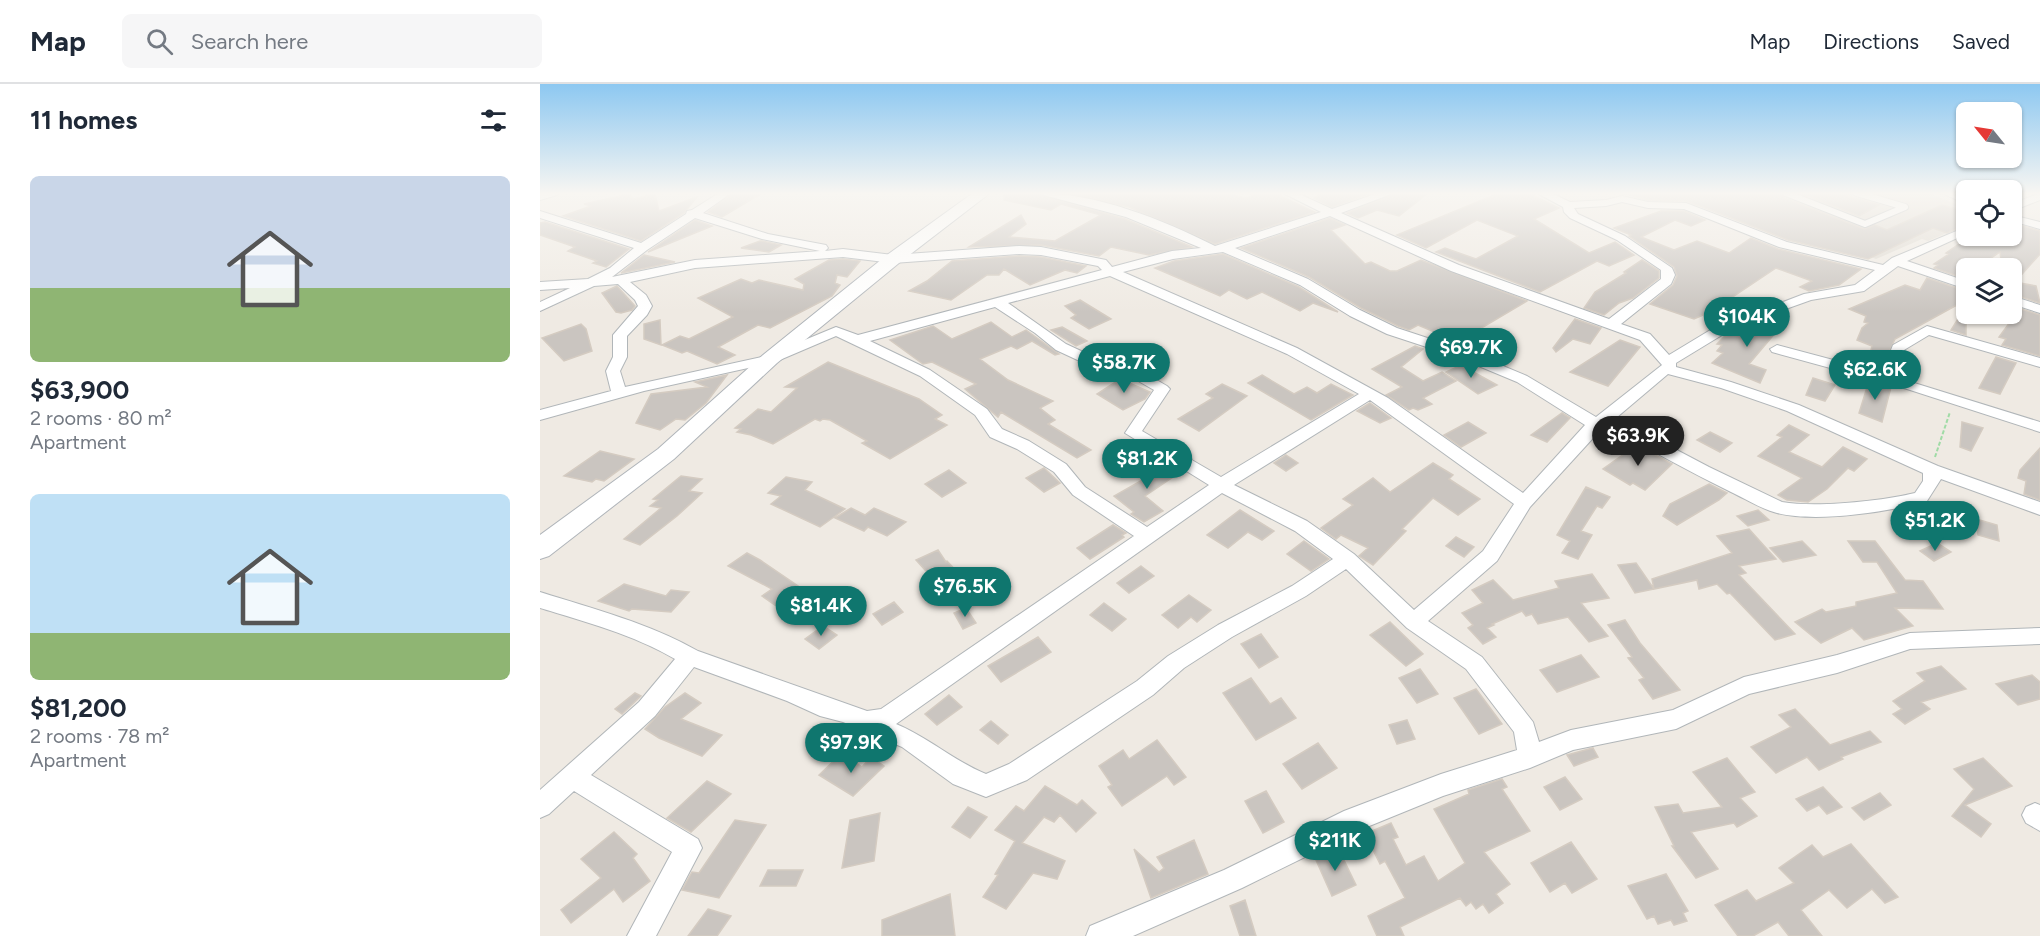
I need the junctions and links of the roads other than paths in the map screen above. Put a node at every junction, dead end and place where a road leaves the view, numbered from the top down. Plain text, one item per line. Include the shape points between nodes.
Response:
1 (591, 233) edge
2 (663, 233) edge
3 (753, 233) edge
4 (929, 233) edge
5 (1180, 233) edge
6 (1275, 233) edge
7 (1376, 233) edge
8 (1610, 233) edge
9 (1753, 233) edge
10 (1956, 235) edge
11 (643, 247) junction
12 (1219, 249) junction
13 (843, 253) junction
14 (893, 259) junction
15 (1890, 265) junction
16 (1109, 271) junction
17 (621, 280) junction
18 (1956, 282) edge
19 (589, 284) junction
20 (540, 286) edge
21 (995, 301) junction
22 (2022, 303) edge
23 (540, 307) edge
24 (2040, 309) edge
25 (1612, 324) junction
26 (857, 340) junction
27 (1777, 349) dead end
28 (770, 359) junction
29 (2040, 363) edge
30 (1667, 366) junction
31 (1887, 379) junction
32 (619, 393) junction
33 (1369, 394) junction
34 (540, 415) edge
35 (1600, 422) junction
36 (2040, 427) edge
37 (1932, 470) junction
38 (1221, 485) junction
39 (1524, 503) junction
40 (2040, 509) edge
41 (1149, 537) junction
42 (540, 549) edge
43 (1347, 559) junction
44 (540, 600) edge
45 (1414, 622) junction
46 (2040, 636) edge
47 (690, 657) junction
48 (864, 722) junction
49 (1530, 757) junction
50 (571, 776) junction
51 (540, 806) edge
52 (1115, 933) edge
53 (641, 936) edge

1 - 11 street
2 - 11 street
3 - 13 street
4 - 14 street
5 - 12 street
6 - 12 street
7 - 25 street via 1455,268
8 - 25 street via 1666,268 1669,275 1667,281
9 - 15 street via 1783,245
10 - 15 street
11 - 19 street via 622,266
12 - 16 street via 1172,255
12 - 35 street via 1304,282 1392,331 1522,379
13 - 14 street
13 - 17 street via 695,264
14 - 16 street via 1019,250 1102,263
14 - 28 street
15 - 18 street
15 - 30 street via 1859,288 1809,297 1717,332
16 - 21 street
16 - 33 street via 1292,351
17 - 19 street
17 - 32 street via 645,306 620,335 620,357 613,371
19 - 20 street
19 - 23 street
21 - 26 street
21 - 38 street via 1061,347 1089,360 1131,371 1162,389 1132,433
22 - 24 street
25 - 30 street via 1645,337
26 - 28 street via 836,331
26 - 41 street via 925,373 981,412 996,433 1060,468 1079,491
27 - 31 street
28 - 32 street
28 - 42 street via 666,454
29 - 31 street via 1927,330 1898,348
30 - 35 street
30 - 37 street via 1793,408
31 - 36 street
32 - 34 street
33 - 38 street
33 - 39 street
35 - 37 street via 1755,497 1793,510 1921,497 1932,481
35 - 39 street
37 - 40 street
38 - 41 street
38 - 43 street via 1301,526
39 - 45 street via 1490,556
41 - 48 street via 886,718
43 - 45 street
43 - 48 street via 1176,662 1144,688 1018,772 986,786 962,776 910,740
44 - 47 street via 629,629
45 - 49 street via 1474,663 1525,729
46 - 49 street via 1910,641 1837,664 1744,686 1676,719 1571,740
47 - 48 street
47 - 50 street via 647,709
49 - 52 street via 1441,785 1353,820
50 - 51 street
50 - 53 street via 689,848

